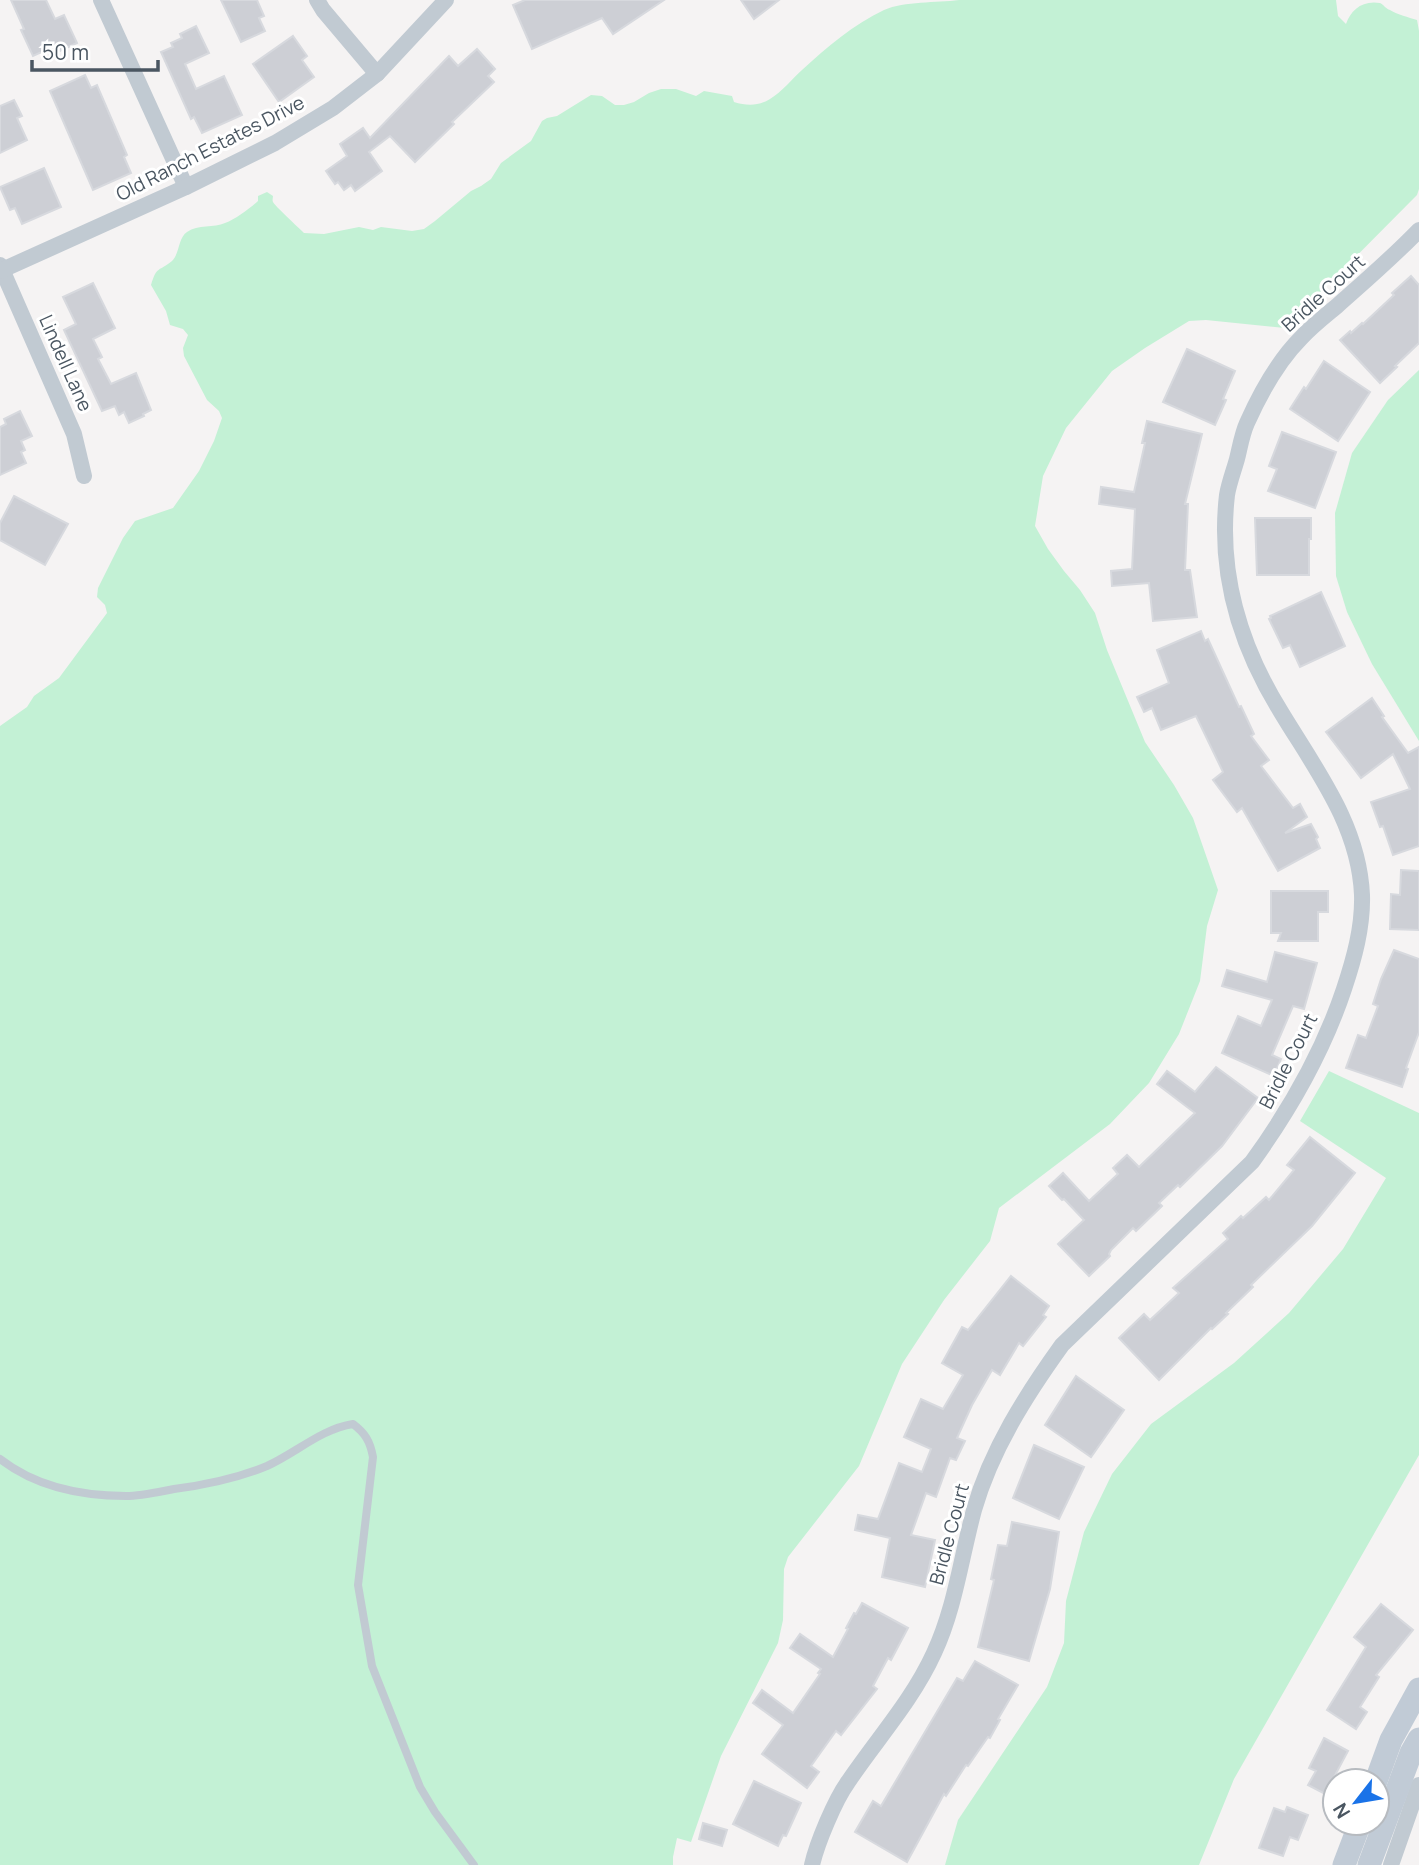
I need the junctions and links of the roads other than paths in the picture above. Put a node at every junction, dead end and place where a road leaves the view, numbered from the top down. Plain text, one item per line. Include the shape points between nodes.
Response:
1 (102, 0) edge
2 (317, 0) edge
3 (446, 0) edge
4 (377, 74) junction
5 (186, 187) junction
6 (1419, 230) edge
7 (1, 269) edge
8 (84, 477) dead end
9 (0, 1459) edge
10 (1419, 1689) edge
11 (1419, 1739) edge
12 (1381, 1767) edge
13 (1419, 1785) edge
14 (1355, 1837) edge
15 (474, 1865) edge
16 (811, 1865) edge
17 (1345, 1865) edge
18 (1368, 1865) edge
19 (1391, 1865) edge

1 - 5 street
2 - 4 street
3 - 4 street, Old Ranch Estates Drive
4 - 5 street, Old Ranch Estates Drive via 333,108 275,143
5 - 7 street, Old Ranch Estates Drive
6 - 16 street, Bridle Court via 1301,338 1280,363 1246,425 1227,493 1228,580 1247,649 1278,709 1337,803 1357,860 1362,918 1341,998 1306,1078 1252,1162 1062,1345 1036,1381 989,1468 950,1612 934,1652 901,1710 846,1784
7 - 8 street, Lindell Lane via 74,434
9 - 15 lane via 34,1481 72,1492 127,1496 247,1473 344,1425 353,1424 364,1432 373,1457 358,1585 372,1666 420,1787
10 - 12 main road
11 - 18 main road
13 - 19 street
14 - 17 main road

